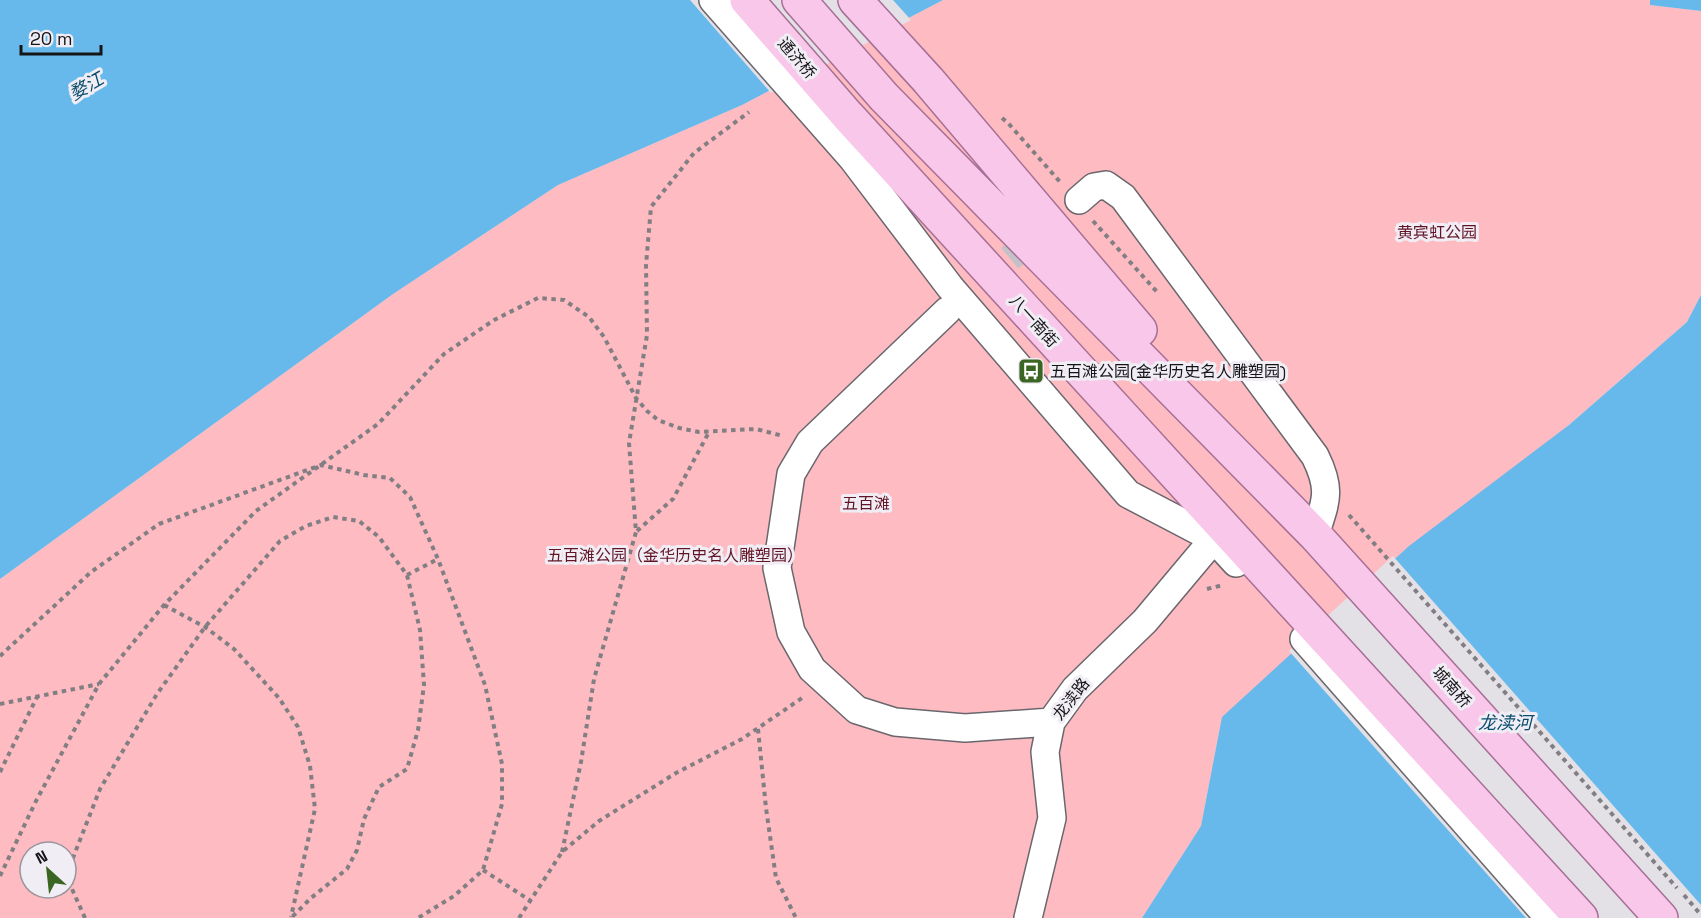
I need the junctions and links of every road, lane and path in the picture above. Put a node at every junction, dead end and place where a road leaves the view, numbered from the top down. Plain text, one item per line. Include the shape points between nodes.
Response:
1 (712, 0) edge
2 (747, 0) edge
3 (799, 0) edge
4 (855, 0) edge
5 (749, 112) dead end
6 (848, 116) joint
7 (1079, 200) tunnel mouth
8 (947, 311) tunnel mouth
9 (636, 398) junction
10 (710, 432) junction
11 (810, 442) junction
12 (321, 465) junction
13 (1257, 477) junction
14 (636, 532) junction
15 (1219, 534) junction
16 (1315, 535) junction
17 (1366, 537) dead end
18 (438, 560) junction
19 (407, 574) junction
20 (1225, 584) dead end
21 (1267, 584) junction
22 (1205, 589) dead end
23 (164, 605) junction
24 (205, 627) junction
25 (0, 656) edge
26 (826, 681) junction
27 (99, 684) junction
28 (37, 697) junction
29 (0, 704) edge
30 (1051, 722) junction
31 (758, 729) junction
32 (0, 772) edge
33 (562, 852) junction
34 (483, 870) junction
35 (0, 876) edge
36 (531, 901) junction
37 (1701, 915) edge
38 (85, 918) edge
39 (291, 918) edge
40 (418, 918) edge
41 (519, 918) edge
42 (796, 918) edge
43 (1028, 918) edge
44 (1549, 918) edge
45 (1581, 918) edge
46 (1661, 918) edge

1 - 15 street via 852,158 950,287 1128,494
2 - 6 main road, 通济桥
3 - 13 main road via 885,97
4 - 13 main road via 1144,334
5 - 9 path via 694,153 651,207 646,265 647,335
6 - 15 main road, 八一南街
7 - 16 street via 1094,187 1106,185 1123,196 1315,456 1324,474 1326,500
8 - 11 street
9 - 10 path via 658,420 679,428
9 - 12 path via 590,317 564,300 538,298 494,320 444,354 378,424
9 - 14 path via 629,443
10 - 11 path via 756,429
10 - 14 path via 673,499
11 - 26 street via 791,474 777,568 791,632 812,669
12 - 18 path via 390,478 410,497
12 - 23 path via 256,511
12 - 25 path via 159,524 92,572
13 - 16 main road
14 - 33 path via 594,680
15 - 21 main road, 八一南街
15 - 30 street, 龙渎路 via 1145,621 1075,689
16 - 46 main road, 城南桥
17 - 37 path
18 - 19 path
18 - 34 path via 485,686 502,764 502,804
19 - 24 path via 379,537 359,521 333,517 280,541
19 - 39 path via 420,630 423,685 418,730 407,769 379,787 347,869
20 - 22 path
21 - 44 street
21 - 45 main road
23 - 24 path
23 - 27 path
24 - 38 path via 157,694 100,789 69,868 72,889
24 - 39 path via 234,650 279,698 298,727 310,766 315,809
26 - 30 street via 857,710 895,722 965,728
26 - 31 path
27 - 28 path
27 - 35 path
28 - 29 path
28 - 32 path
30 - 43 street, 龙渎路 via 1045,752 1052,818
31 - 33 path via 599,821
31 - 42 path via 776,879
33 - 36 path
34 - 36 path
34 - 40 path via 454,896
36 - 41 path

